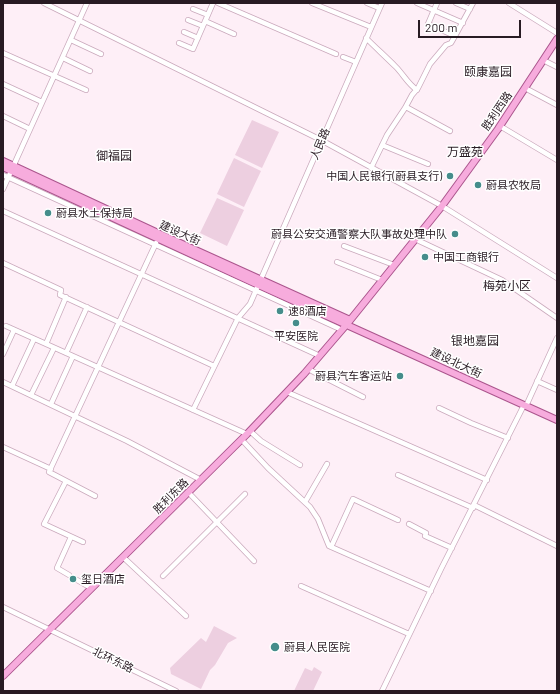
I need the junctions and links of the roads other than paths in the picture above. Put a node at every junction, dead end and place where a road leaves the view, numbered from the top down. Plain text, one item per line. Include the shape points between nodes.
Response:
1 (44, 3) edge
2 (87, 3) edge
3 (214, 3) edge
4 (312, 3) edge
5 (368, 3) edge
6 (382, 3) edge
7 (417, 3) edge
8 (437, 3) edge
9 (456, 3) edge
10 (473, 3) edge
11 (510, 3) edge
12 (379, 8) junction
13 (193, 9) dead end
14 (470, 9) junction
15 (434, 10) junction
16 (208, 15) junction
17 (188, 20) dead end
18 (79, 21) junction
19 (205, 21) junction
20 (463, 23) junction
21 (203, 26) junction
22 (371, 27) junction
23 (184, 32) dead end
24 (557, 33) edge
25 (234, 34) dead end
26 (455, 36) junction
27 (198, 38) junction
28 (366, 38) junction
29 (557, 39) edge
30 (71, 40) junction
31 (179, 43) dead end
32 (3, 53) edge
33 (101, 54) dead end
34 (336, 54) dead end
35 (343, 57) dead end
36 (63, 58) junction
37 (543, 60) junction
38 (356, 62) junction
39 (557, 67) edge
40 (90, 71) dead end
41 (54, 76) junction
42 (3, 84) edge
43 (525, 88) junction
44 (86, 90) dead end
45 (417, 90) junction
46 (42, 102) junction
47 (557, 105) edge
48 (406, 107) junction
49 (3, 116) edge
50 (500, 126) junction
51 (30, 129) junction
52 (450, 131) dead end
53 (321, 140) junction
54 (382, 145) junction
55 (557, 160) edge
56 (3, 161) edge
57 (428, 164) dead end
58 (3, 167) edge
59 (12, 168) junction
60 (372, 168) junction
61 (3, 175) edge
62 (8, 177) junction
63 (3, 189) edge
64 (442, 206) junction
65 (3, 211) edge
66 (157, 239) junction
67 (415, 239) junction
68 (344, 246) dead end
69 (338, 262) dead end
70 (3, 263) edge
71 (394, 265) junction
72 (141, 274) junction
73 (557, 278) edge
74 (382, 280) junction
75 (259, 285) junction
76 (66, 298) junction
77 (87, 307) junction
78 (238, 318) junction
79 (557, 318) edge
80 (119, 322) junction
81 (348, 322) junction
82 (6, 326) dead end
83 (14, 330) junction
84 (342, 330) junction
85 (557, 338) edge
86 (34, 339) junction
87 (46, 344) junction
88 (556, 345) edge
89 (54, 348) junction
90 (66, 353) junction
91 (3, 354) edge
92 (73, 356) junction
93 (320, 356) junction
94 (214, 366) junction
95 (97, 367) junction
96 (308, 369) junction
97 (537, 381) junction
98 (3, 382) edge
99 (12, 386) junction
100 (557, 390) edge
101 (287, 392) junction
102 (31, 395) junction
103 (363, 398) dead end
104 (51, 404) junction
105 (525, 405) junction
106 (439, 408) dead end
107 (193, 410) junction
108 (75, 415) junction
109 (557, 420) edge
110 (248, 433) junction
111 (508, 438) junction
112 (242, 440) junction
113 (3, 447) edge
114 (300, 464) dead end
115 (327, 464) dead end
116 (51, 468) junction
117 (398, 474) dead end
118 (201, 480) junction
119 (487, 480) junction
120 (66, 481) junction
121 (188, 492) junction
122 (245, 494) dead end
123 (95, 496) dead end
124 (305, 502) junction
125 (473, 506) junction
126 (398, 520) dead end
127 (217, 522) junction
128 (409, 524) dead end
129 (71, 537) junction
130 (83, 542) dead end
131 (557, 546) edge
132 (331, 547) junction
133 (452, 548) junction
134 (123, 557) junction
135 (254, 561) dead end
136 (70, 575) dead end
137 (163, 576) dead end
138 (77, 580) dead end
139 (301, 586) dead end
140 (91, 588) junction
141 (431, 591) junction
142 (3, 607) edge
143 (186, 616) dead end
144 (49, 630) junction
145 (409, 634) junction
146 (3, 676) edge
147 (176, 691) edge
148 (382, 691) edge

1 - 18 street
2 - 18 street
3 - 16 street
3 - 34 street
4 - 22 street
5 - 12 street
6 - 12 street, 人民路
7 - 15 street
8 - 15 street
9 - 14 street
10 - 14 street
11 - 24 street
12 - 22 street, 人民路
13 - 16 street
14 - 20 street
15 - 20 street
15 - 26 street via 428,24
16 - 19 street
17 - 21 street
18 - 30 street
18 - 53 street
19 - 21 street
19 - 25 street
20 - 26 street
21 - 27 street
22 - 28 street, 人民路
23 - 27 street
26 - 45 street via 430,64
27 - 31 street via 193,49
28 - 38 street, 人民路
28 - 45 street
29 - 37 main road, 胜利西路
30 - 33 street
30 - 36 street
32 - 41 street
35 - 38 street
36 - 40 street
36 - 41 street
37 - 39 street
37 - 43 main road, 胜利西路
38 - 53 street, 人民路
41 - 44 street
41 - 46 street
42 - 46 street
43 - 47 street
43 - 50 main road, 胜利西路
45 - 48 street
46 - 51 street
48 - 52 street
48 - 54 street
49 - 51 street
50 - 55 street
50 - 64 main road, 胜利西路
51 - 59 street
53 - 60 street
53 - 75 street, 人民路
54 - 57 street
54 - 60 street
56 - 59 main road, 建设大街
58 - 59 main road, 建设大街
59 - 62 street
59 - 66 main road, 建设大街
60 - 64 street
61 - 62 street
62 - 63 street
62 - 66 street
64 - 67 main road, 胜利西路
64 - 73 street
65 - 72 street
66 - 72 street
66 - 75 main road, 建设大街
66 - 75 street
67 - 71 main road, 胜利西路
67 - 79 street via 502,280
68 - 71 street
69 - 74 street
70 - 76 street via 61,290 60,295
71 - 74 main road, 胜利西路
72 - 78 street
72 - 80 street
74 - 81 main road, 胜利西路
75 - 78 street, 人民路 via 250,304
75 - 81 main road, 建设大街
75 - 84 street
76 - 77 street
76 - 87 street
77 - 80 street
77 - 90 street
78 - 93 street
78 - 94 street, 人民路
80 - 94 street
80 - 95 street
81 - 84 main road, 胜利东路
81 - 105 main road, 建设北大街
82 - 83 street
83 - 86 street
83 - 91 street
84 - 93 main road, 胜利东路
85 - 88 street
86 - 87 street
86 - 99 street
87 - 89 street
88 - 97 street
89 - 90 street
89 - 102 street
90 - 92 street
92 - 95 street
92 - 104 street
93 - 96 main road, 胜利东路
94 - 107 street, 人民路
95 - 107 street
95 - 108 street
96 - 101 main road, 胜利东路
96 - 103 street
97 - 100 street
97 - 105 street
98 - 99 street
99 - 102 street
101 - 110 main road, 胜利东路
101 - 119 street
102 - 104 street
104 - 108 street
105 - 109 main road, 建设北大街
105 - 111 street
106 - 111 street
107 - 110 street
108 - 116 street
108 - 118 street
110 - 112 main road, 胜利东路
110 - 114 street
111 - 119 street
112 - 118 main road, 胜利东路
112 - 124 street
113 - 116 street
115 - 124 street
116 - 120 street via 49,472
117 - 125 street
118 - 121 main road, 胜利东路
119 - 125 street
120 - 123 street
120 - 129 street via 44,524
121 - 127 street
121 - 134 main road, 胜利东路
122 - 127 street
124 - 132 street via 318,519
125 - 131 street
125 - 133 street
126 - 132 street via 352,499
127 - 135 street
127 - 137 street
128 - 133 street via 426,533 425,536
129 - 130 street
129 - 136 street via 57,568
132 - 141 street
133 - 141 street
134 - 140 main road, 胜利东路
134 - 143 street
138 - 140 street
139 - 145 street
140 - 144 main road, 胜利东路
141 - 145 street
142 - 144 street, 北环东路
144 - 146 main road, 胜利东路
144 - 147 street, 北环东路
145 - 148 street

